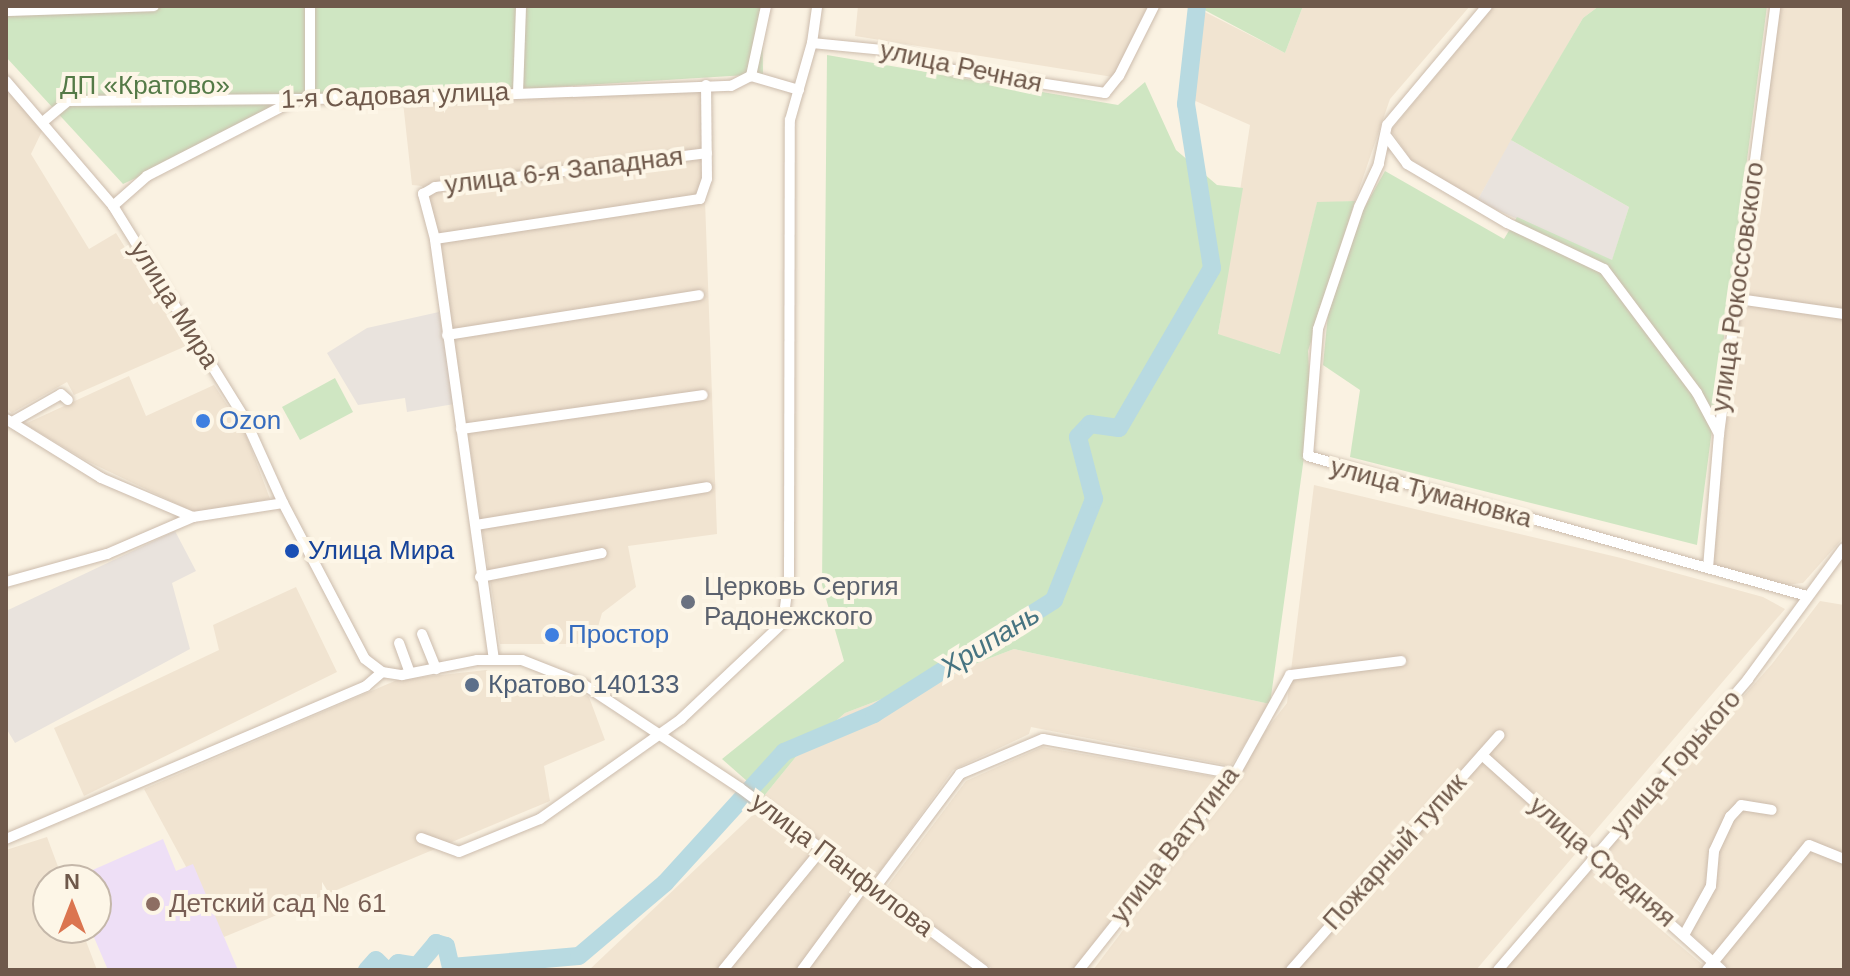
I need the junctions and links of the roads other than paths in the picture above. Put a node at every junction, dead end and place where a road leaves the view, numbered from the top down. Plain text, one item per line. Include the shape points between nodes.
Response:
1 (154, 6) edge
2 (310, 6) edge
3 (521, 6) edge
4 (766, 6) edge
5 (817, 6) edge
6 (1154, 6) edge
7 (1487, 6) edge
8 (1775, 6) edge
9 (6, 11) edge
10 (812, 43) junction
11 (751, 76) junction
12 (6, 81) edge
13 (706, 85) junction
14 (799, 90) junction
15 (518, 93) junction
16 (310, 98) junction
17 (298, 99) junction
18 (44, 121) junction
19 (1387, 137) junction
20 (707, 153) junction
21 (113, 206) junction
22 (435, 239) junction
23 (699, 295) dead end
24 (1738, 299) junction
25 (1844, 314) edge
26 (447, 335) junction
27 (703, 395) dead end
28 (68, 400) dead end
29 (9, 421) edge
30 (461, 429) junction
31 (1719, 434) junction
32 (707, 487) dead end
33 (283, 503) junction
34 (193, 517) junction
35 (476, 525) junction
36 (1844, 548) edge
37 (602, 553) dead end
38 (1708, 568) junction
39 (480, 577) junction
40 (6, 582) edge
41 (1807, 596) junction
42 (422, 634) dead end
43 (399, 643) dead end
44 (494, 660) junction
45 (1401, 661) dead end
46 (436, 669) junction
47 (382, 672) junction
48 (410, 673) junction
49 (660, 733) junction
50 (1500, 735) dead end
51 (1482, 755) junction
52 (1235, 774) junction
53 (1772, 810) dead end
54 (421, 838) dead end
55 (6, 839) edge
56 (822, 849) junction
57 (1595, 858) junction
58 (1844, 859) edge
59 (870, 886) junction
60 (1684, 935) junction
61 (1714, 967) edge
62 (723, 970) edge
63 (802, 970) edge
64 (983, 970) edge
65 (1079, 970) edge
66 (1291, 970) edge
67 (1498, 970) edge

1 - 9 street
2 - 16 street
3 - 15 street
4 - 11 street
5 - 10 street
6 - 10 street, улица Речная via 1105,93 953,70 903,52
7 - 19 street, улица Тумановка via 1387,125
8 - 24 street, улица Рокоссовского
10 - 14 street
11 - 13 street, 1-я Садовая улица via 731,86
11 - 14 street
12 - 18 street, улица Мира
13 - 15 street, 1-я Садовая улица
13 - 20 street
14 - 49 street via 790,120 788,612 768,642
15 - 16 street, 1-я Садовая улица
16 - 17 street, 1-я Садовая улица
17 - 18 street, 1-я Садовая улица via 68,101
17 - 21 street via 147,176
18 - 21 street, улица Мира
19 - 31 street via 1407,164 1507,223 1604,269 1697,393
19 - 38 street, улица Тумановка via 1318,329 1308,456
20 - 22 street via 706,187 696,202
20 - 22 street, улица 6-я Западная via 435,187 423,194
21 - 33 street, улица Мира via 245,419
22 - 26 street
23 - 26 street
24 - 25 street
24 - 31 street, улица Рокоссовского
26 - 30 street
27 - 30 street
28 - 29 street via 61,394
29 - 34 street via 101,478
30 - 35 street
31 - 38 street, улица Рокоссовского
32 - 35 street
33 - 34 street
33 - 47 street, улица Мира via 357,649
34 - 40 street via 107,554
35 - 39 street
36 - 41 street, улица Горького
37 - 39 street
38 - 41 street, улица Тумановка
39 - 44 street
41 - 57 street, улица Горького via 1748,679
42 - 46 street
43 - 48 street
44 - 46 street
44 - 49 street via 536,663 583,684
45 - 52 street, улица Ватутина via 1290,675
46 - 48 street
47 - 48 street
47 - 55 street via 366,686
49 - 54 street via 580,794 496,839 459,852
49 - 56 street, улица Панфилова
50 - 51 street, Пожарный тупик
51 - 57 street, улица Средняя
51 - 66 street, Пожарный тупик
52 - 59 street via 1043,739 960,774
52 - 65 street, улица Ватутина
53 - 60 street via 1741,805 1730,817 1714,851 1711,886
56 - 59 street, улица Панфилова
56 - 62 street
57 - 60 street, улица Средняя
57 - 67 street, улица Горького
58 - 61 street via 1809,845
59 - 63 street
59 - 64 street, улица Панфилова
60 - 61 street, улица Средняя

